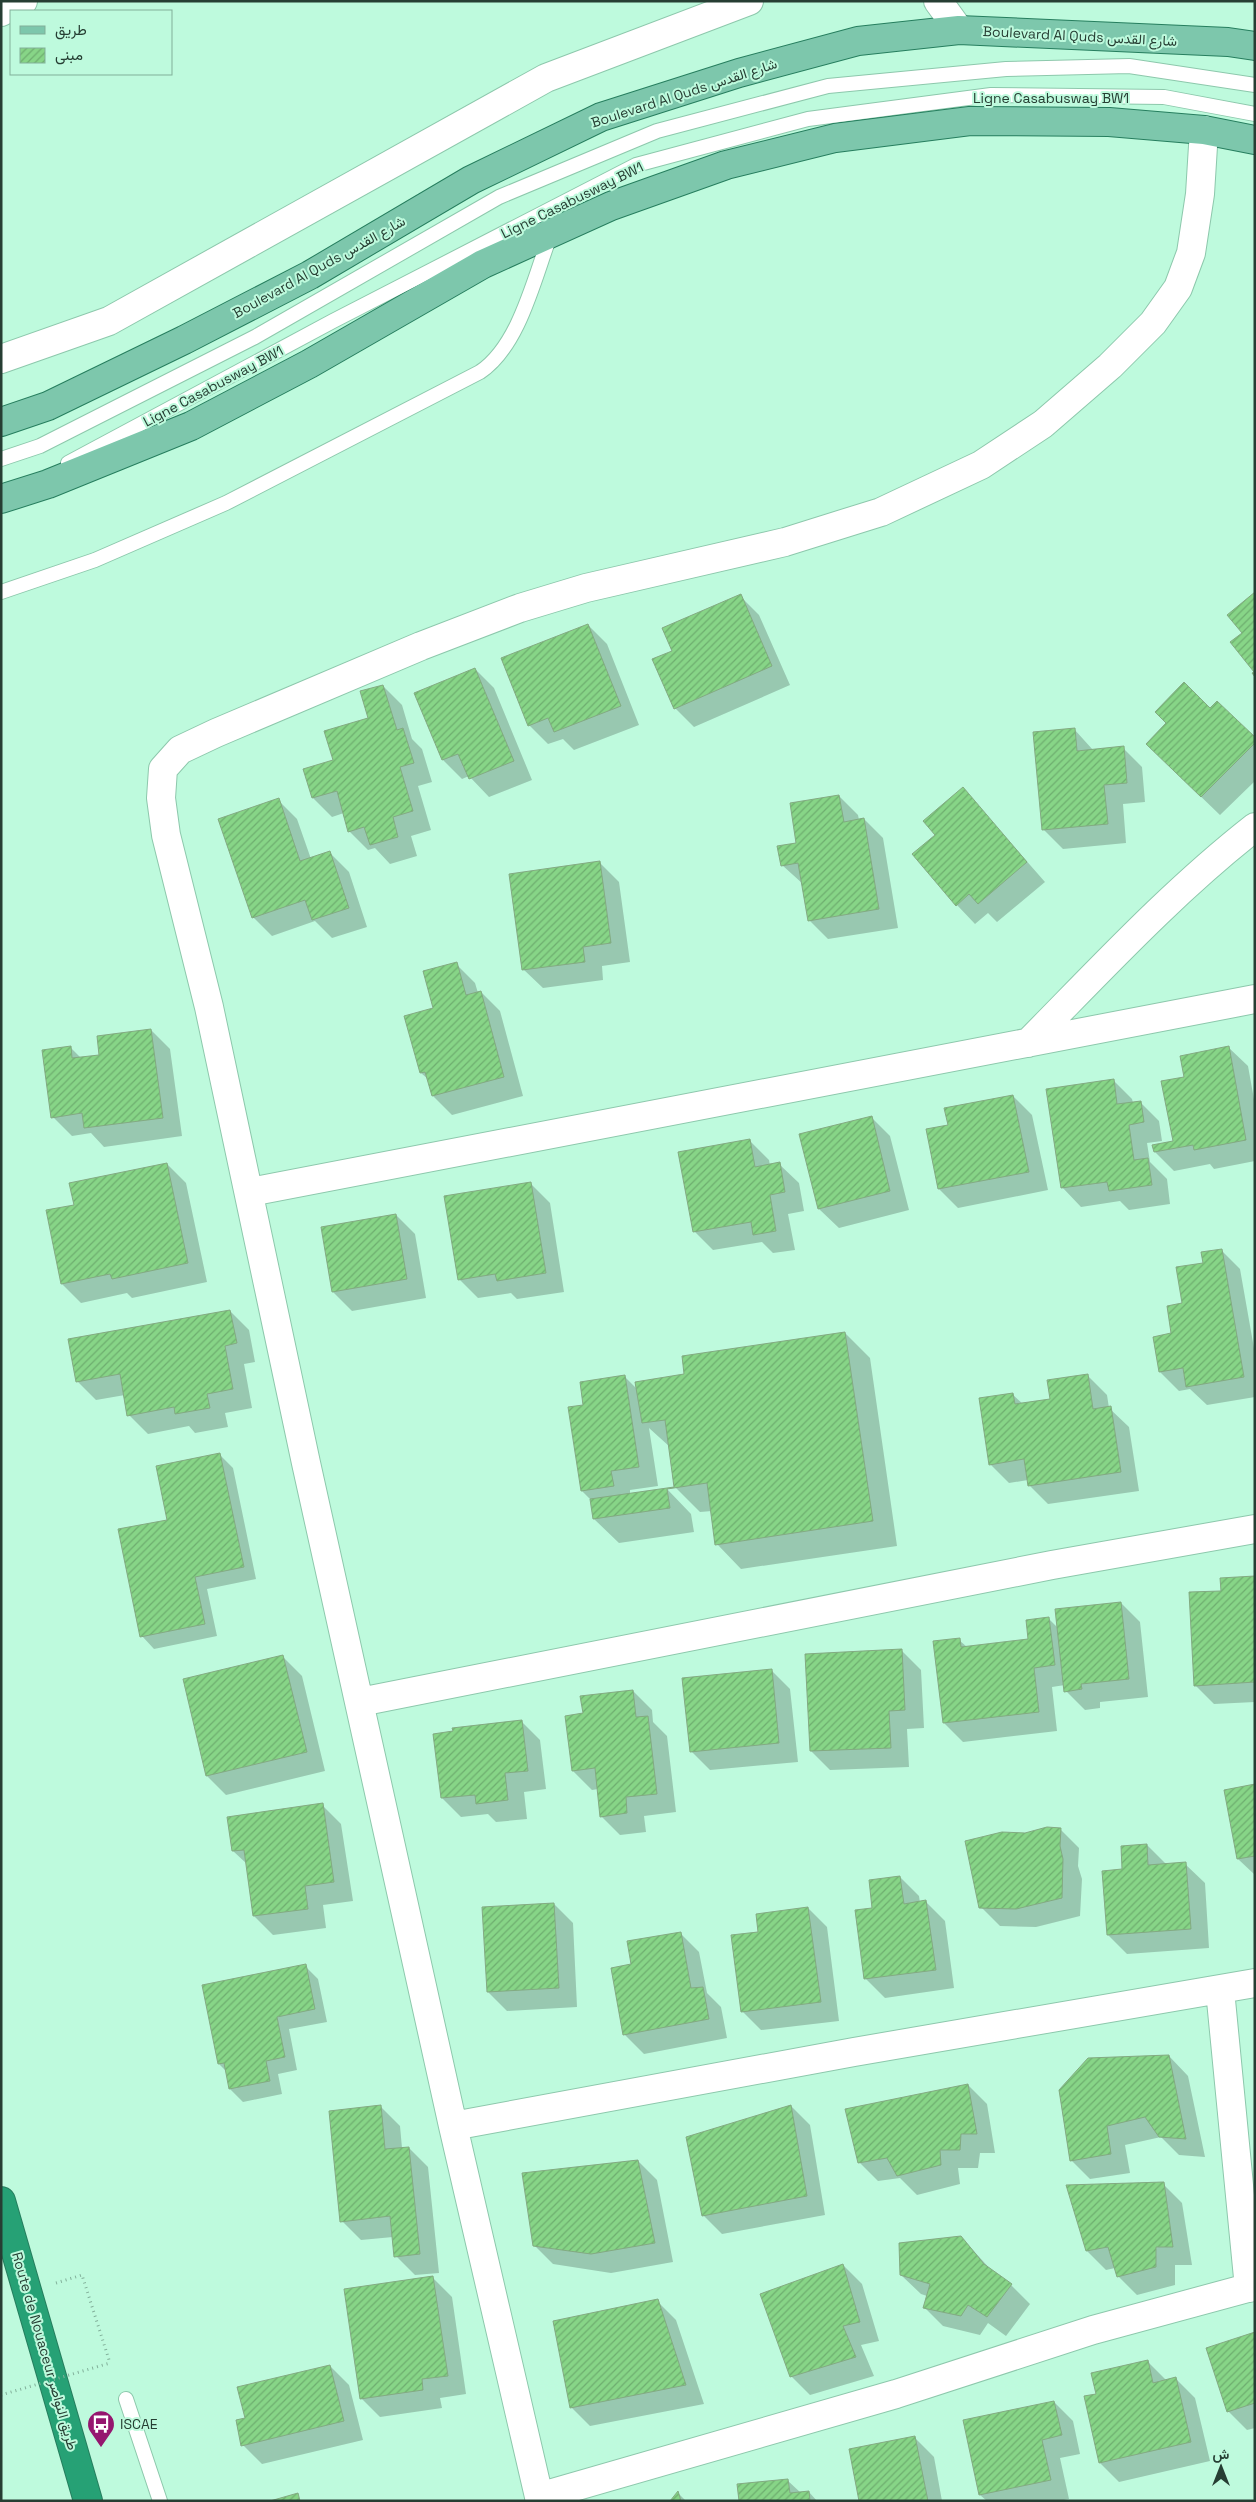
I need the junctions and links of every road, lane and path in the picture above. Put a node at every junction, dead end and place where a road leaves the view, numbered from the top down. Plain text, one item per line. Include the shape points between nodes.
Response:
1 (22, 1) edge
2 (749, 1) edge
3 (938, 1) edge
4 (1, 12) edge
5 (959, 30) junction
6 (1255, 46) edge
7 (1255, 85) edge
8 (1255, 114) edge
9 (1204, 130) junction
10 (1255, 140) edge
11 (551, 233) junction
12 (1, 359) edge
13 (1, 422) edge
14 (1, 459) edge
15 (1, 486) edge
16 (1, 499) edge
17 (1, 592) edge
18 (1255, 827) edge
19 (1255, 999) edge
20 (1028, 1043) junction
21 (250, 1192) junction
22 (1255, 1529) edge
23 (360, 1702) junction
24 (1255, 1983) edge
25 (1220, 1990) junction
26 (453, 2126) junction
27 (1, 2201) edge
28 (82, 2275) dead end
29 (1252, 2287) edge
30 (1, 2395) edge
31 (126, 2399) dead end
32 (539, 2499) edge
33 (88, 2501) edge
34 (160, 2501) edge

1 - 4 street
2 - 12 street via 546,78 109,321
3 - 5 street
5 - 6 main road, Boulevard Al Quds شارع القدس via 1228,42
5 - 13 main road, Boulevard Al Quds شارع القدس via 858,41 739,73 601,117 471,180 310,275 184,340 48,406
7 - 14 lane, Ligne Casabusway BW1 via 1129,66 1006,69 828,86 657,131 499,197 255,337 40,446
8 - 15 lane, Ligne Casabusway BW1 via 1164,97 991,95 808,119 636,166 333,321 52,472
9 - 10 main road
9 - 11 main road via 1109,122 970,121 835,138 726,166 611,206
9 - 21 street via 1200,194 1191,253 1178,288 1153,323 1110,366 1043,424 981,464 880,512 785,542 586,588 520,608 421,646 180,750 163,769 160,798
11 - 16 main road via 483,264 308,364 191,426 48,484
11 - 17 lane via 509,342 480,372 226,504 95,560
18 - 20 street via 1158,910
19 - 20 street
20 - 21 street
21 - 23 street
22 - 23 street via 1052,1565
23 - 26 street
24 - 25 street
25 - 26 street via 854,2052
25 - 29 street
26 - 32 street
27 - 33 highway, Route de Nouaceur طريق النواصر
28 - 30 path, bridge via 110,2363
29 - 32 street via 1093,2330 896,2394
31 - 34 lane

